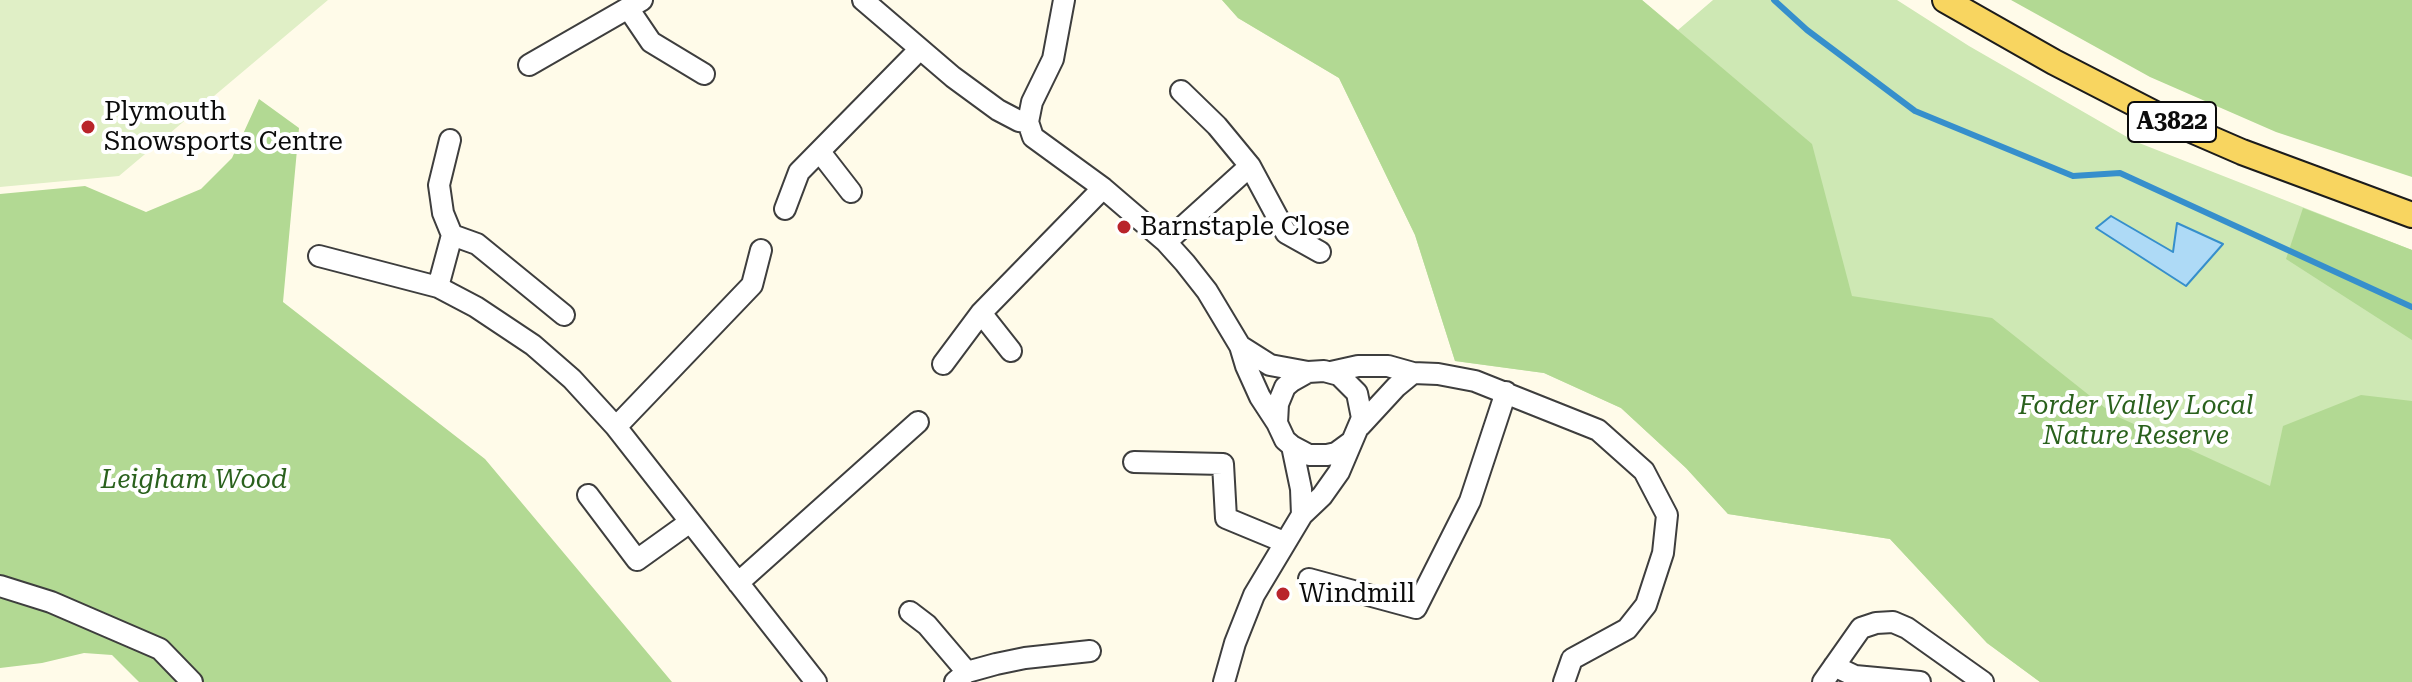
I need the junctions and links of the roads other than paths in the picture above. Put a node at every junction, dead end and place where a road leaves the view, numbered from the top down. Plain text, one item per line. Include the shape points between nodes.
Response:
1 (863, 0) edge
2 (1064, 0) edge
3 (1945, 0) edge
4 (635, 4) edge
5 (919, 50) junction
6 (529, 65) dead end
7 (704, 74) dead end
8 (1181, 91) dead end
9 (1028, 122) junction
10 (450, 140) dead end
11 (820, 152) junction
12 (1250, 166) junction
13 (1103, 188) junction
14 (851, 192) dead end
15 (785, 209) dead end
16 (2412, 215) edge
17 (452, 235) junction
18 (1166, 242) junction
19 (761, 250) dead end
20 (1320, 252) dead end
21 (319, 256) dead end
22 (438, 287) junction
23 (981, 313) junction
24 (564, 315) dead end
25 (1240, 346) junction
26 (1011, 351) dead end
27 (943, 364) dead end
28 (1308, 372) junction
29 (1331, 372) junction
30 (1413, 373) junction
31 (1506, 392) junction
32 (918, 422) dead end
33 (1277, 423) junction
34 (616, 427) junction
35 (1356, 434) junction
36 (1292, 446) junction
37 (1134, 462) dead end
38 (588, 495) dead end
39 (1302, 515) junction
40 (690, 522) junction
41 (1284, 542) junction
42 (1309, 579) dead end
43 (738, 583) junction
44 (0, 586) edge
45 (910, 612) dead end
46 (1090, 651) dead end
47 (999, 673) edge
48 (1828, 674) edge
49 (961, 677) edge
50 (192, 682) edge
51 (816, 682) edge
52 (1224, 682) edge
53 (1564, 682) edge
54 (1920, 682) edge
55 (1983, 682) edge

1 - 5 street
2 - 9 street via 1053,59
3 - 16 main road, A3822 via 2159,116
4 - 6 street
4 - 7 street via 651,42
5 - 9 street via 998,110
5 - 11 street
8 - 12 street
9 - 13 street via 1033,137
10 - 17 street via 439,185
11 - 14 street
11 - 15 street via 799,172
12 - 18 street
12 - 20 street via 1286,233
13 - 18 street
13 - 23 street
17 - 22 street
17 - 24 street via 477,244
18 - 25 street via 1207,291
19 - 34 street via 752,285
21 - 22 street
22 - 34 street via 533,345
23 - 26 street
23 - 27 street
25 - 28 street via 1270,365
25 - 33 street via 1260,397
28 - 29 street
28 - 33 street via 1280,395
29 - 30 street via 1388,366
29 - 35 street via 1357,393 1362,409
30 - 31 street via 1475,381
30 - 35 street
31 - 42 street via 1470,501 1416,608
31 - 53 street via 1598,430 1644,471 1667,515 1663,553 1646,605 1627,629 1572,659
32 - 43 street
33 - 36 street
34 - 40 street
35 - 36 street via 1336,453 1309,455
35 - 39 street via 1339,472
36 - 39 street
37 - 41 street via 1223,464 1226,518
38 - 40 street via 637,560
39 - 41 street
40 - 43 street
41 - 52 street via 1254,595
43 - 51 street
44 - 50 street via 160,649
45 - 49 street via 927,625
46 - 47 street via 1025,658
47 - 49 street
48 - 54 street
48 - 55 street via 1861,628 1893,622

